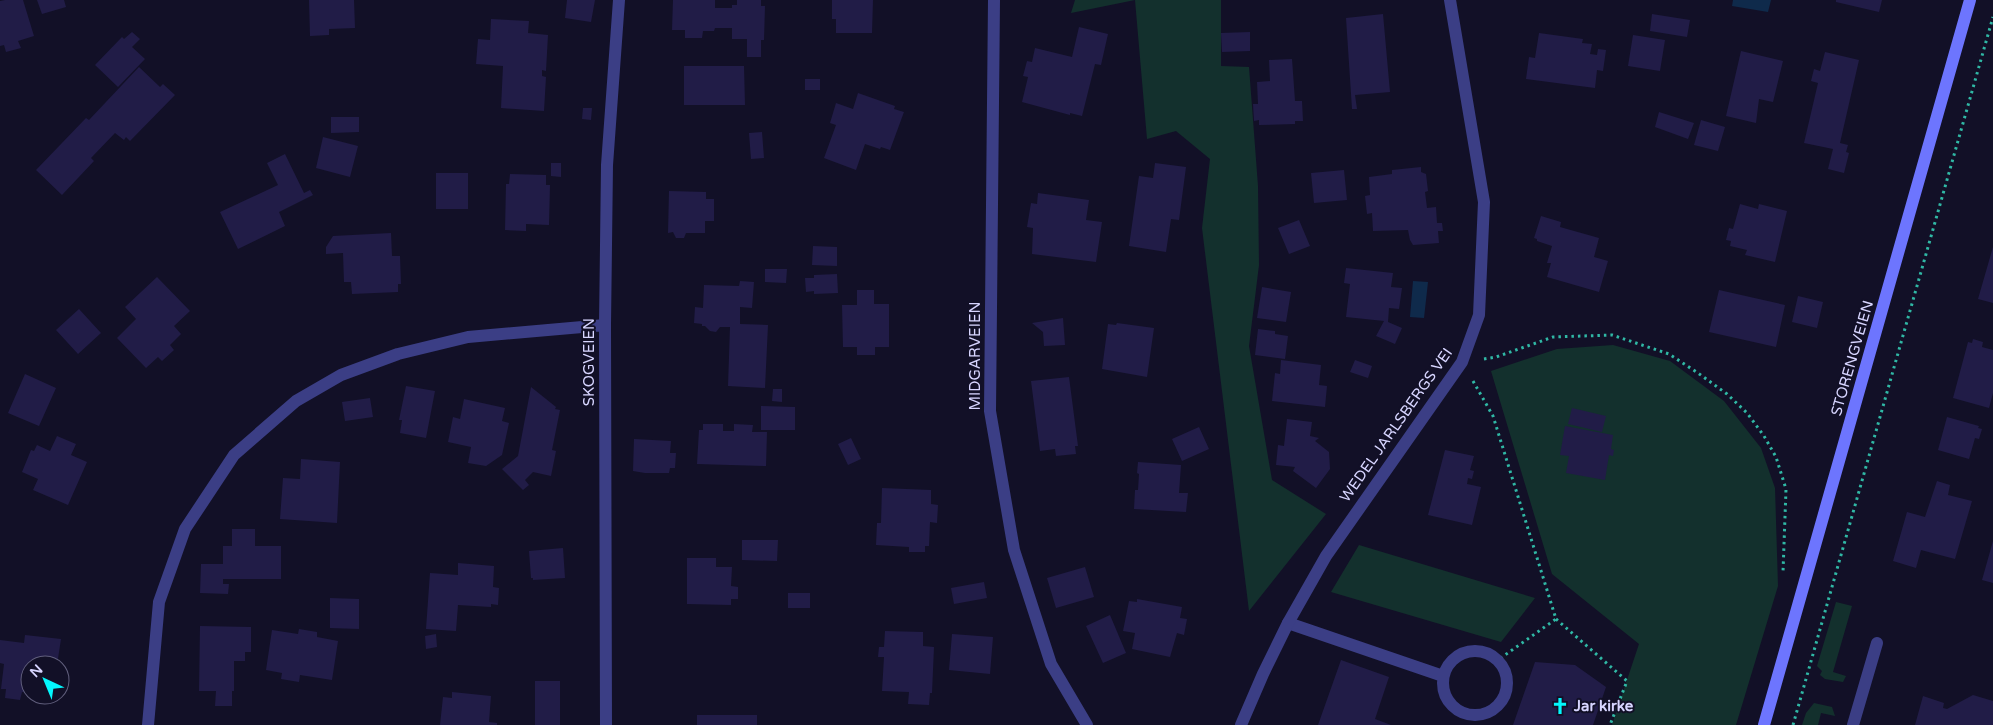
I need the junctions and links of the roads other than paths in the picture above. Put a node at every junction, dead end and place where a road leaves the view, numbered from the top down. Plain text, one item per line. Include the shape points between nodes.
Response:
1 (619, 0) edge
2 (994, 0) edge
3 (1450, 0) edge
4 (1970, 0) edge
5 (605, 324) junction
6 (1288, 623) junction
7 (1877, 643) dead end
8 (1443, 676) junction
9 (148, 725) edge
10 (606, 725) edge
11 (1087, 725) edge
12 (1241, 725) edge
13 (1764, 725) edge
14 (1853, 725) edge

1 - 5 street, SKOGVEIEN via 607,165
2 - 11 street, MIDGARVEIEN via 990,411 1014,550 1051,664
3 - 6 street, WEDEL JARLSBERGS VEI via 1484,202 1479,315 1462,362 1326,556
4 - 13 main road, STORENGVEIEN
5 - 9 street via 468,337 398,354 341,375 296,401 234,455 185,529 160,602
5 - 10 street, SKOGVEIEN
6 - 8 street
6 - 12 street, WEDEL JARLSBERGS VEI
7 - 14 street
8 - 8 street via 1446,667 1461,654 1480,651 1490,654 1504,669 1506,691 1494,710 1473,716 1453,707 1444,693

